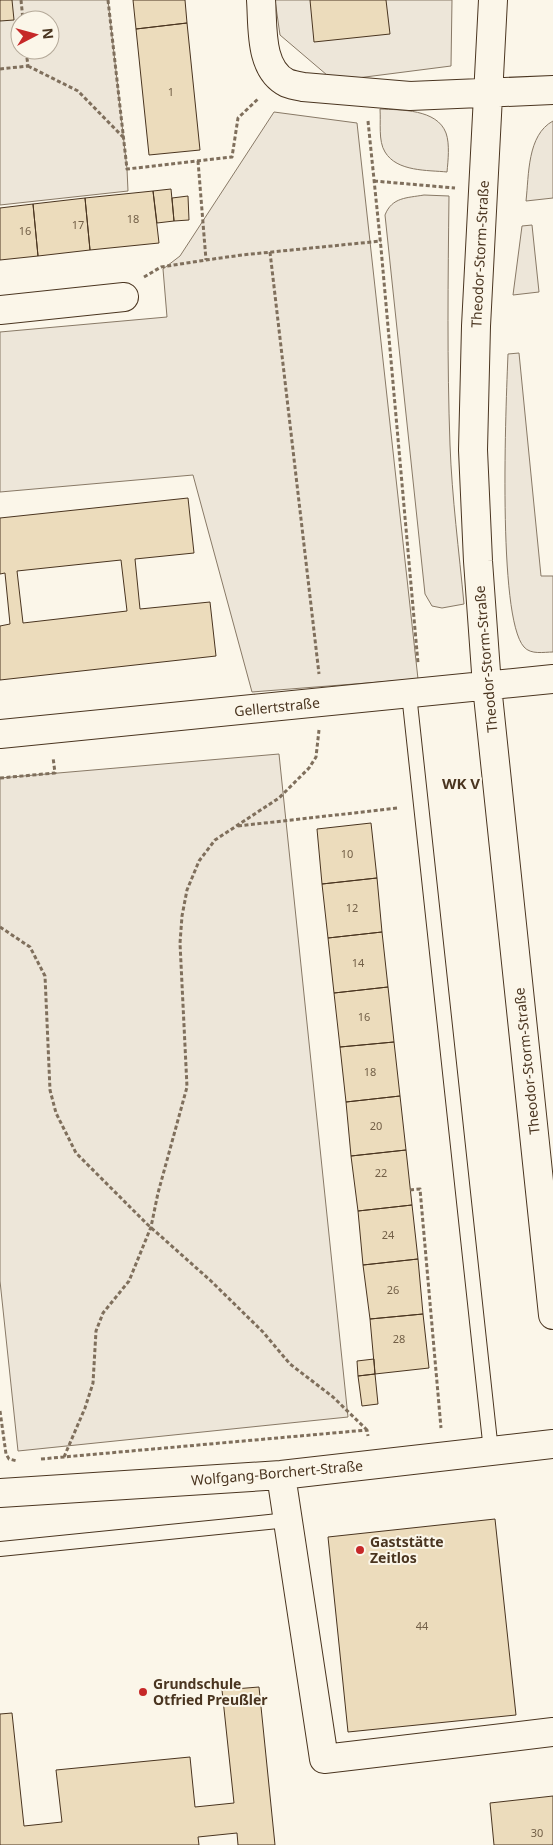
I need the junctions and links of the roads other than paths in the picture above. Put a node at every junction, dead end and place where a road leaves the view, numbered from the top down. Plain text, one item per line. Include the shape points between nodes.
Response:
1 (261, 0) edge
2 (493, 0) edge
3 (553, 90) edge
4 (488, 92) junction
5 (114, 298) road end
6 (0, 310) edge
7 (553, 680) edge
8 (487, 686) junction
9 (415, 693) junction
10 (0, 734) edge
11 (553, 1315) edge
12 (553, 1444) edge
13 (491, 1451) junction
14 (281, 1475) junction
15 (0, 1493) edge
16 (288, 1520) junction
17 (0, 1549) edge
18 (553, 1732) edge

1 - 4 street via 268,60 280,78 288,83 302,88 410,96
2 - 4 street, Theodor-Storm-Straße
3 - 4 street
4 - 8 street, Theodor-Storm-Straße via 473,450
5 - 6 street
7 - 8 street, Gellertstraße
8 - 9 street, Gellertstraße
8 - 11 street, Theodor-Storm-Straße
9 - 10 street, Gellertstraße
9 - 13 lane via 421,806
12 - 13 street, Wolfgang-Borchert-Straße
13 - 14 street, Wolfgang-Borchert-Straße
14 - 15 street, Wolfgang-Borchert-Straße
14 - 16 street
16 - 17 lane
16 - 18 street via 324,1759

